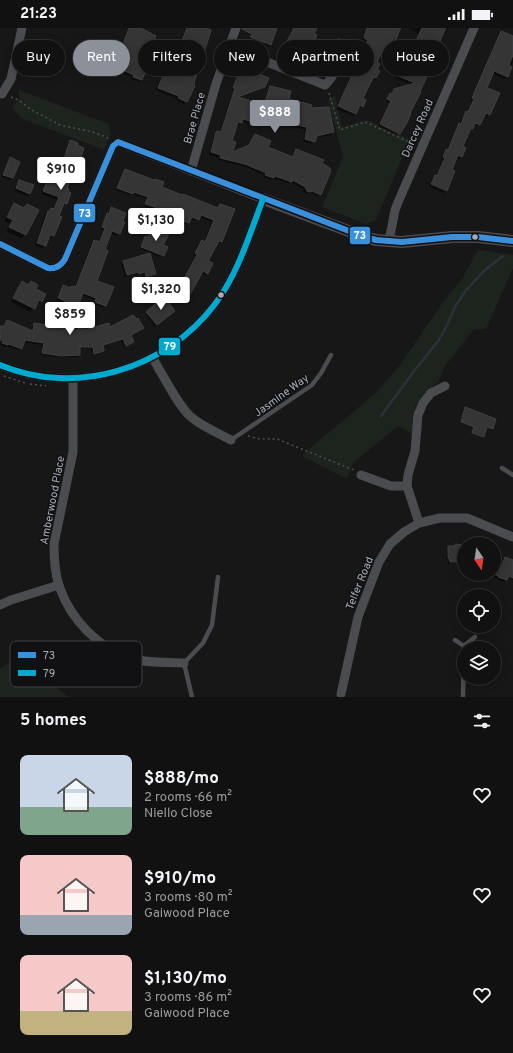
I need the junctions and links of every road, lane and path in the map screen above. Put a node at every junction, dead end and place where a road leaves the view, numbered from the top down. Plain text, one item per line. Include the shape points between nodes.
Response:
1 (22, 28) edge
2 (236, 28) edge
3 (474, 28) edge
4 (232, 40) edge
5 (269, 63) edge
6 (219, 76) edge
7 (332, 76) edge
8 (325, 85) junction
9 (2, 94) joint
10 (117, 143) junction
11 (421, 147) junction
12 (191, 171) junction
13 (263, 199) junction
14 (389, 241) junction
15 (513, 241) edge
16 (0, 244) edge
17 (330, 354) dead end
18 (152, 357) junction
19 (0, 365) edge
20 (72, 379) junction
21 (445, 386) dead end
22 (244, 432) junction
23 (231, 440) joint
24 (502, 468) dead end
25 (361, 475) joint
26 (513, 475) edge
27 (407, 486) junction
28 (419, 523) junction
29 (513, 537) edge
30 (218, 577) dead end
31 (59, 585) junction
32 (0, 605) edge
33 (475, 637) dead end
34 (98, 641) edge
35 (470, 641) edge
36 (142, 660) edge
37 (184, 663) junction
38 (463, 685) edge
39 (341, 696) edge
40 (192, 697) edge
41 (463, 697) edge

1 - 9 street via 11,79
2 - 4 street, Brae Place
3 - 11 street, Darcey Road
5 - 8 street
6 - 12 street, Brae Place
7 - 8 street
8 - 11 path via 340,130 365,122
9 - 10 path via 20,101 60,125 93,132
10 - 12 street via 121,142
10 - 16 street via 110,153 60,266 48,268
11 - 14 street, Darcey Road via 395,210
12 - 13 street
13 - 14 street via 362,236
13 - 18 street via 236,267 216,304 187,334
14 - 15 street via 452,237
17 - 22 lane, Jasmine Way via 312,385
18 - 20 street via 116,372
18 - 23 street via 190,417
19 - 20 street via 29,374
20 - 31 street, Amberwood Place via 73,452 54,544
21 - 27 street via 431,393 418,415 415,451
22 - 23 lane, Jasmine Way
22 - 25 path via 254,438 277,439
24 - 26 lane
25 - 27 street via 391,486
27 - 28 street
28 - 29 street, Telfer Road via 440,518 467,518
28 - 39 street, Telfer Road via 390,544 379,562 358,617
30 - 37 lane via 212,625 197,650
31 - 32 street
31 - 34 street, Amberwood Place via 70,609
33 - 35 lane
36 - 37 street, Amberwood Place
37 - 40 lane
38 - 41 lane

